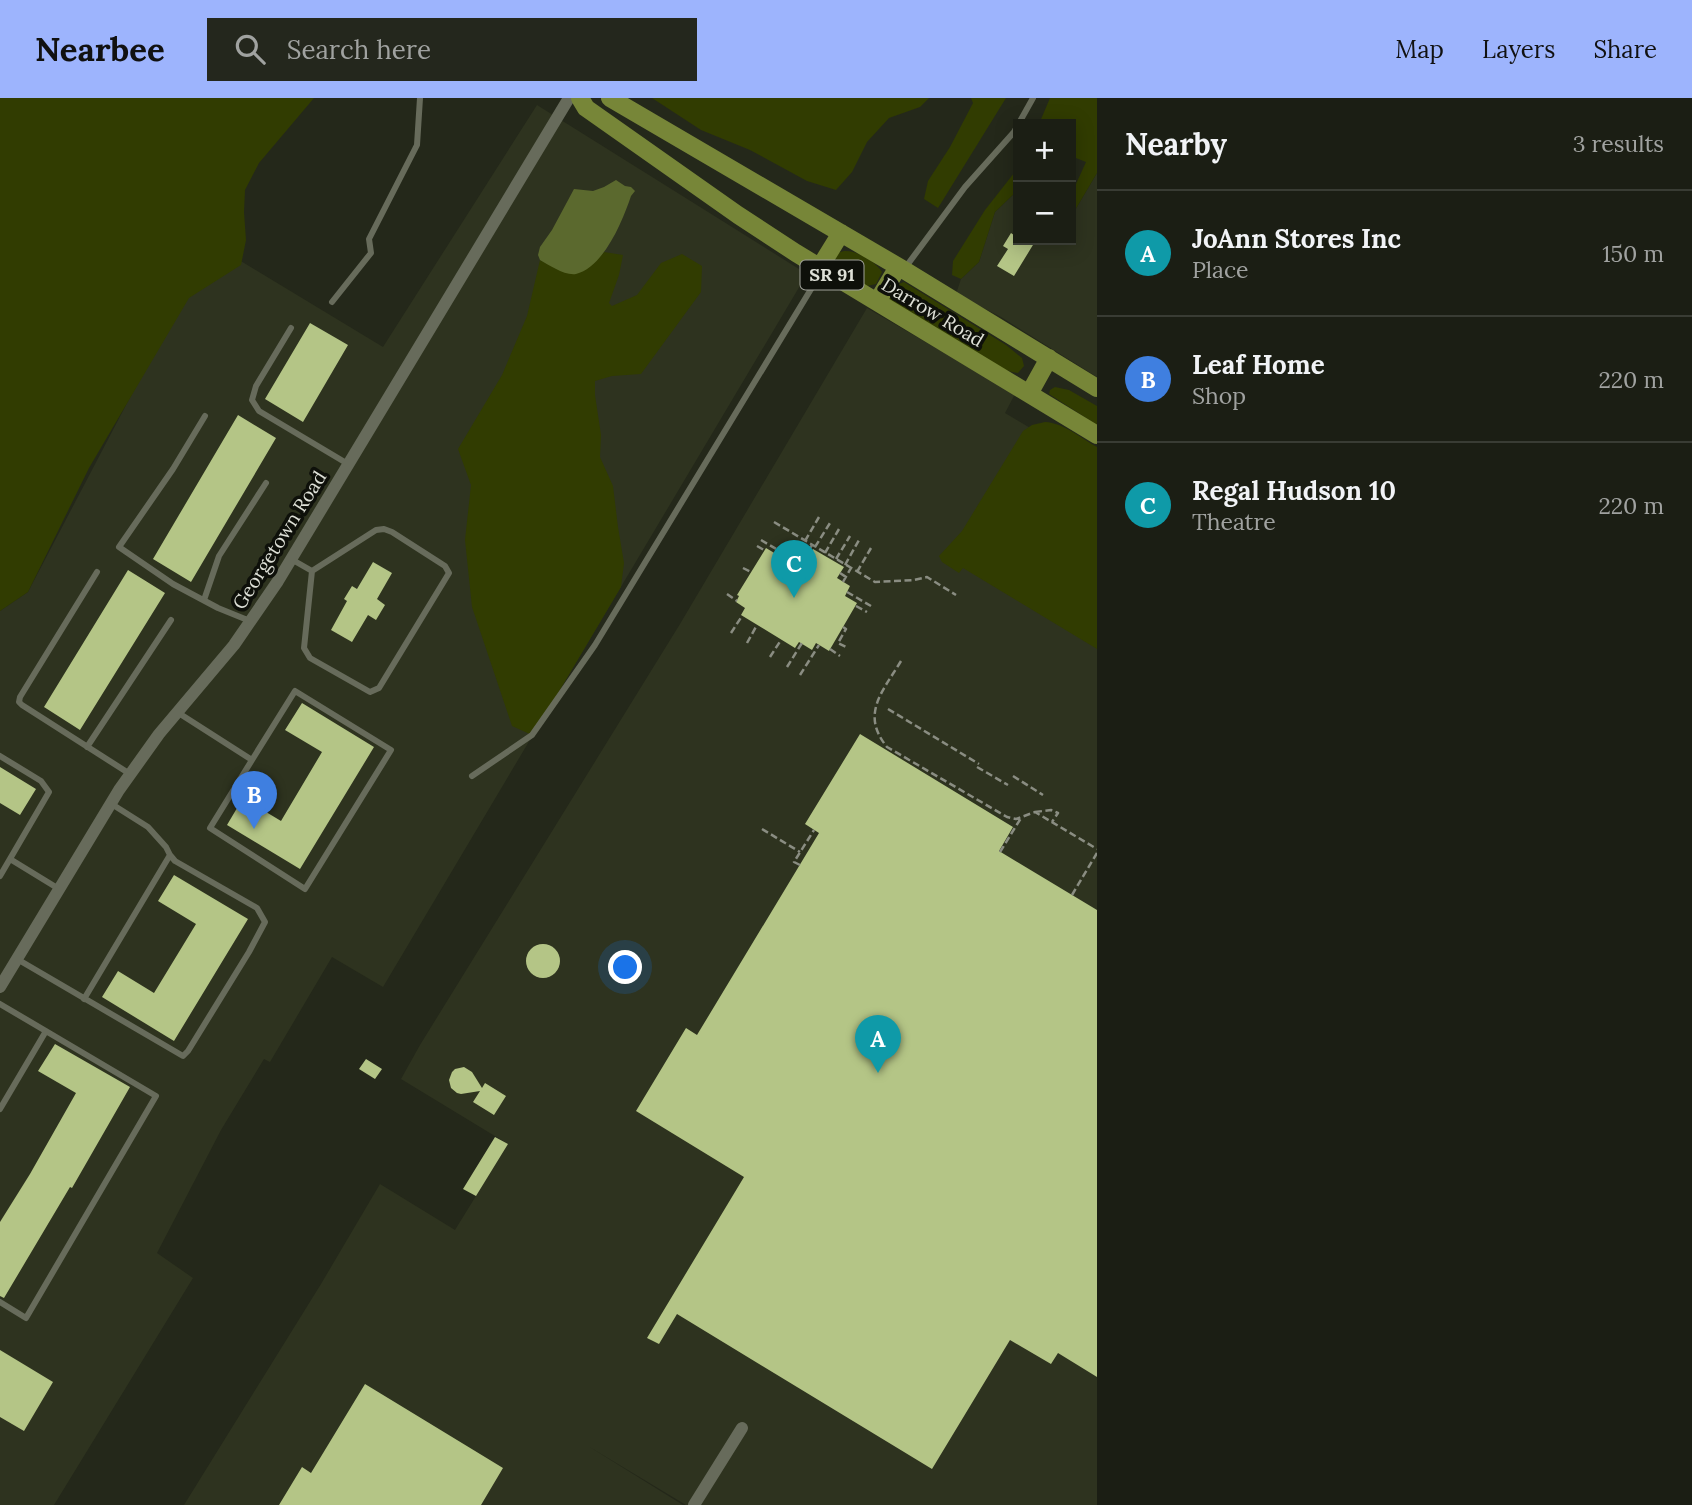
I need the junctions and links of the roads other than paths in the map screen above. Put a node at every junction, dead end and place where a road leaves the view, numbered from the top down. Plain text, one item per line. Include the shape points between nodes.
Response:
1 (420, 98) edge
2 (569, 98) edge
3 (580, 98) edge
4 (610, 98) edge
5 (1033, 98) edge
6 (841, 233) junction
7 (821, 268) junction
8 (901, 268) junction
9 (877, 302) junction
10 (332, 303) dead end
11 (291, 328) dead end
12 (1049, 358) junction
13 (1097, 387) edge
14 (1028, 394) junction
15 (205, 416) dead end
16 (1097, 435) edge
17 (348, 464) junction
18 (266, 483) dead end
19 (291, 559) junction
20 (312, 571) junction
21 (97, 572) dead end
22 (204, 600) junction
23 (171, 620) dead end
24 (251, 622) junction
25 (177, 712) junction
26 (87, 747) junction
27 (0, 756) edge
28 (252, 760) junction
29 (130, 774) junction
30 (472, 775) dead end
31 (110, 803) junction
32 (170, 855) junction
33 (10, 859) junction
34 (0, 876) edge
35 (59, 889) junction
36 (17, 959) junction
37 (0, 987) edge
38 (84, 999) junction
39 (0, 1004) edge
40 (46, 1031) junction
41 (0, 1109) edge
42 (0, 1302) edge
43 (742, 1428) dead end
44 (694, 1505) edge

1 - 10 lane via 417,145 369,239 370,253
2 - 17 street, Georgetown Road
3 - 7 main road, Darrow Road / SR 91 via 586,108 737,215
4 - 6 main road, Darrow Road / SR 91
5 - 8 lane via 1014,132
6 - 7 main road
6 - 8 main road, Darrow Road / SR 91
7 - 9 main road, Darrow Road / SR 91
7 - 30 lane via 595,645 532,734
8 - 9 main road
8 - 12 main road, Darrow Road / SR 91
9 - 14 main road, Darrow Road / SR 91
11 - 17 lane via 252,400 258,411
12 - 13 main road, Darrow Road / SR 91
12 - 14 main road
14 - 16 main road, Darrow Road / SR 91
15 - 22 lane via 118,547
17 - 19 street, Georgetown Road
18 - 22 lane via 219,556
19 - 20 lane
19 - 24 street, Georgetown Road
20 - 20 lane via 384,529 445,566 449,573 379,688 370,692 310,658 303,648
21 - 26 lane via 19,702
22 - 24 lane
23 - 26 lane
24 - 25 street, Georgetown Road
25 - 28 lane
25 - 29 street, Georgetown Road
26 - 29 lane
27 - 33 lane via 41,781 49,792
28 - 28 lane via 295,691 391,750 305,888 210,828
29 - 31 street, Georgetown Road
31 - 32 lane via 148,827
31 - 35 street, Georgetown Road
32 - 38 lane
32 - 38 lane via 257,908 265,922 249,951 183,1056
33 - 34 lane
33 - 35 lane
35 - 36 street, Georgetown Road
36 - 37 street, Georgetown Road
36 - 38 lane
39 - 40 lane
40 - 41 lane
40 - 42 lane via 156,1096 26,1318
43 - 44 street

